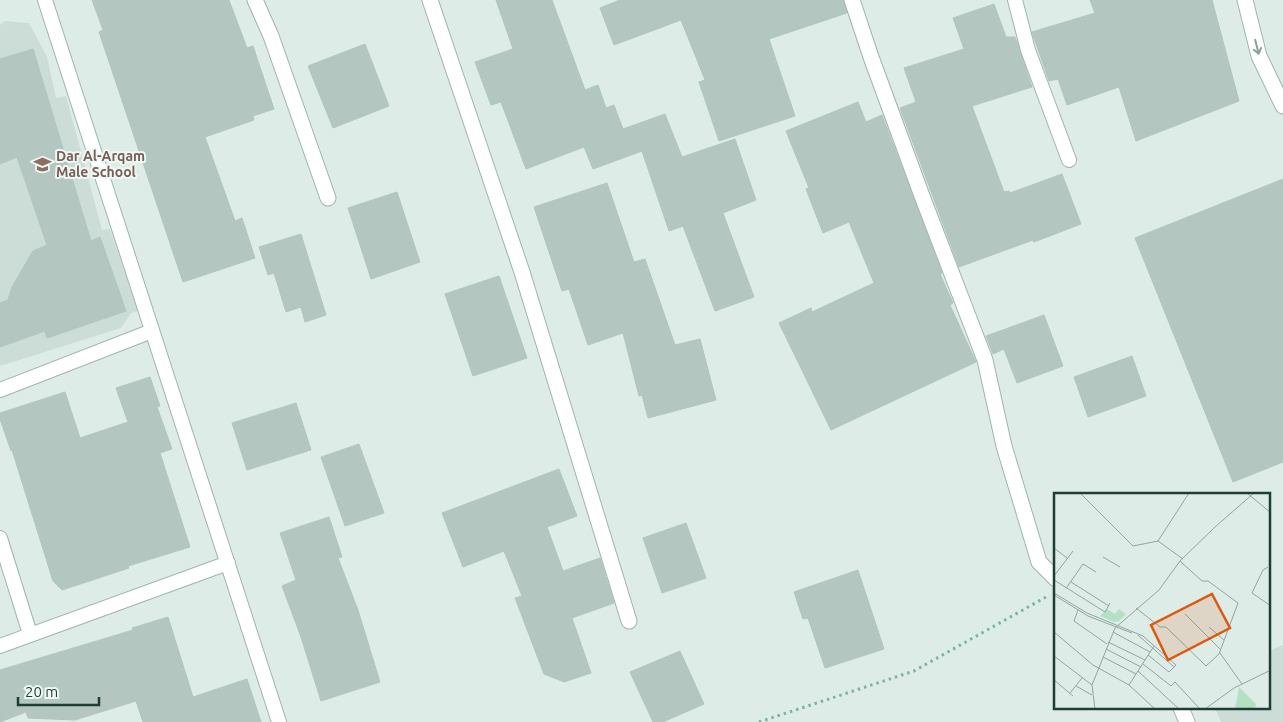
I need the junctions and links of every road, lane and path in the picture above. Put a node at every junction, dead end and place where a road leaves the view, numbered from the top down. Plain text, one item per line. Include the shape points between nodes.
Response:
1 (45, 0) edge
2 (254, 0) edge
3 (430, 0) edge
4 (852, 0) edge
5 (1015, 0) edge
6 (1245, 0) edge
7 (1283, 106) edge
8 (1069, 160) dead end
9 (328, 198) dead end
10 (152, 331) junction
11 (0, 390) edge
12 (0, 538) edge
13 (228, 563) junction
14 (1054, 577) edge
15 (1047, 597) dead end
16 (630, 621) dead end
17 (30, 634) junction
18 (0, 646) edge
19 (1182, 710) edge
20 (279, 722) edge
21 (759, 722) edge
22 (1187, 722) edge

1 - 10 lane
2 - 9 street via 271,36
3 - 16 street via 522,272
4 - 14 street via 985,360 1004,446 1039,562
5 - 8 lane via 1028,50
6 -> 7 street via 1259,56
10 - 11 lane
10 - 13 lane
12 - 17 lane
13 - 17 lane
13 - 20 lane
15 - 21 path via 914,671
17 - 18 lane
19 - 22 street

